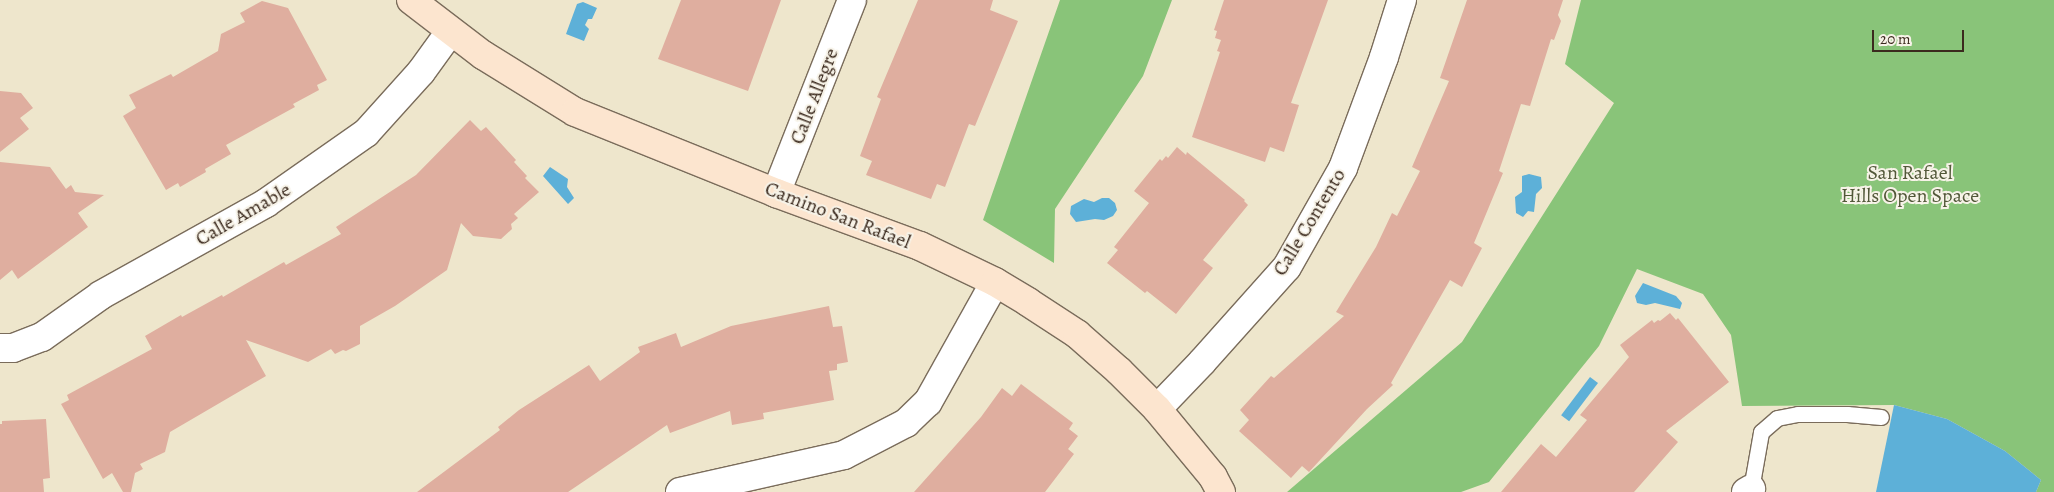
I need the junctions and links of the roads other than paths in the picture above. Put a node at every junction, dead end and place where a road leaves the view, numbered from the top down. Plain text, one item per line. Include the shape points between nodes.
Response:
1 (410, 0) edge
2 (852, 0) edge
3 (1402, 0) edge
4 (450, 32) junction
5 (776, 193) junction
6 (995, 282) junction
7 (0, 348) edge
8 (1157, 409) junction
9 (1881, 417) dead end
10 (1748, 491) edge
11 (680, 492) edge
12 (1222, 492) edge

1 - 4 street, Camino San Rafael
2 - 5 street, Calle Allegre
3 - 8 street, Calle Contento via 1343,168 1286,267
4 - 5 street, Camino San Rafael via 575,112
4 - 7 street, Calle Amable via 421,72 366,133 266,204 101,295 42,337 12,348
5 - 6 street, Camino San Rafael via 920,246
6 - 8 street, Camino San Rafael via 1076,334
6 - 11 street via 928,402 906,423 844,455
8 - 12 street, Camino San Rafael
9 - 10 lane via 1798,414 1777,418 1761,432

